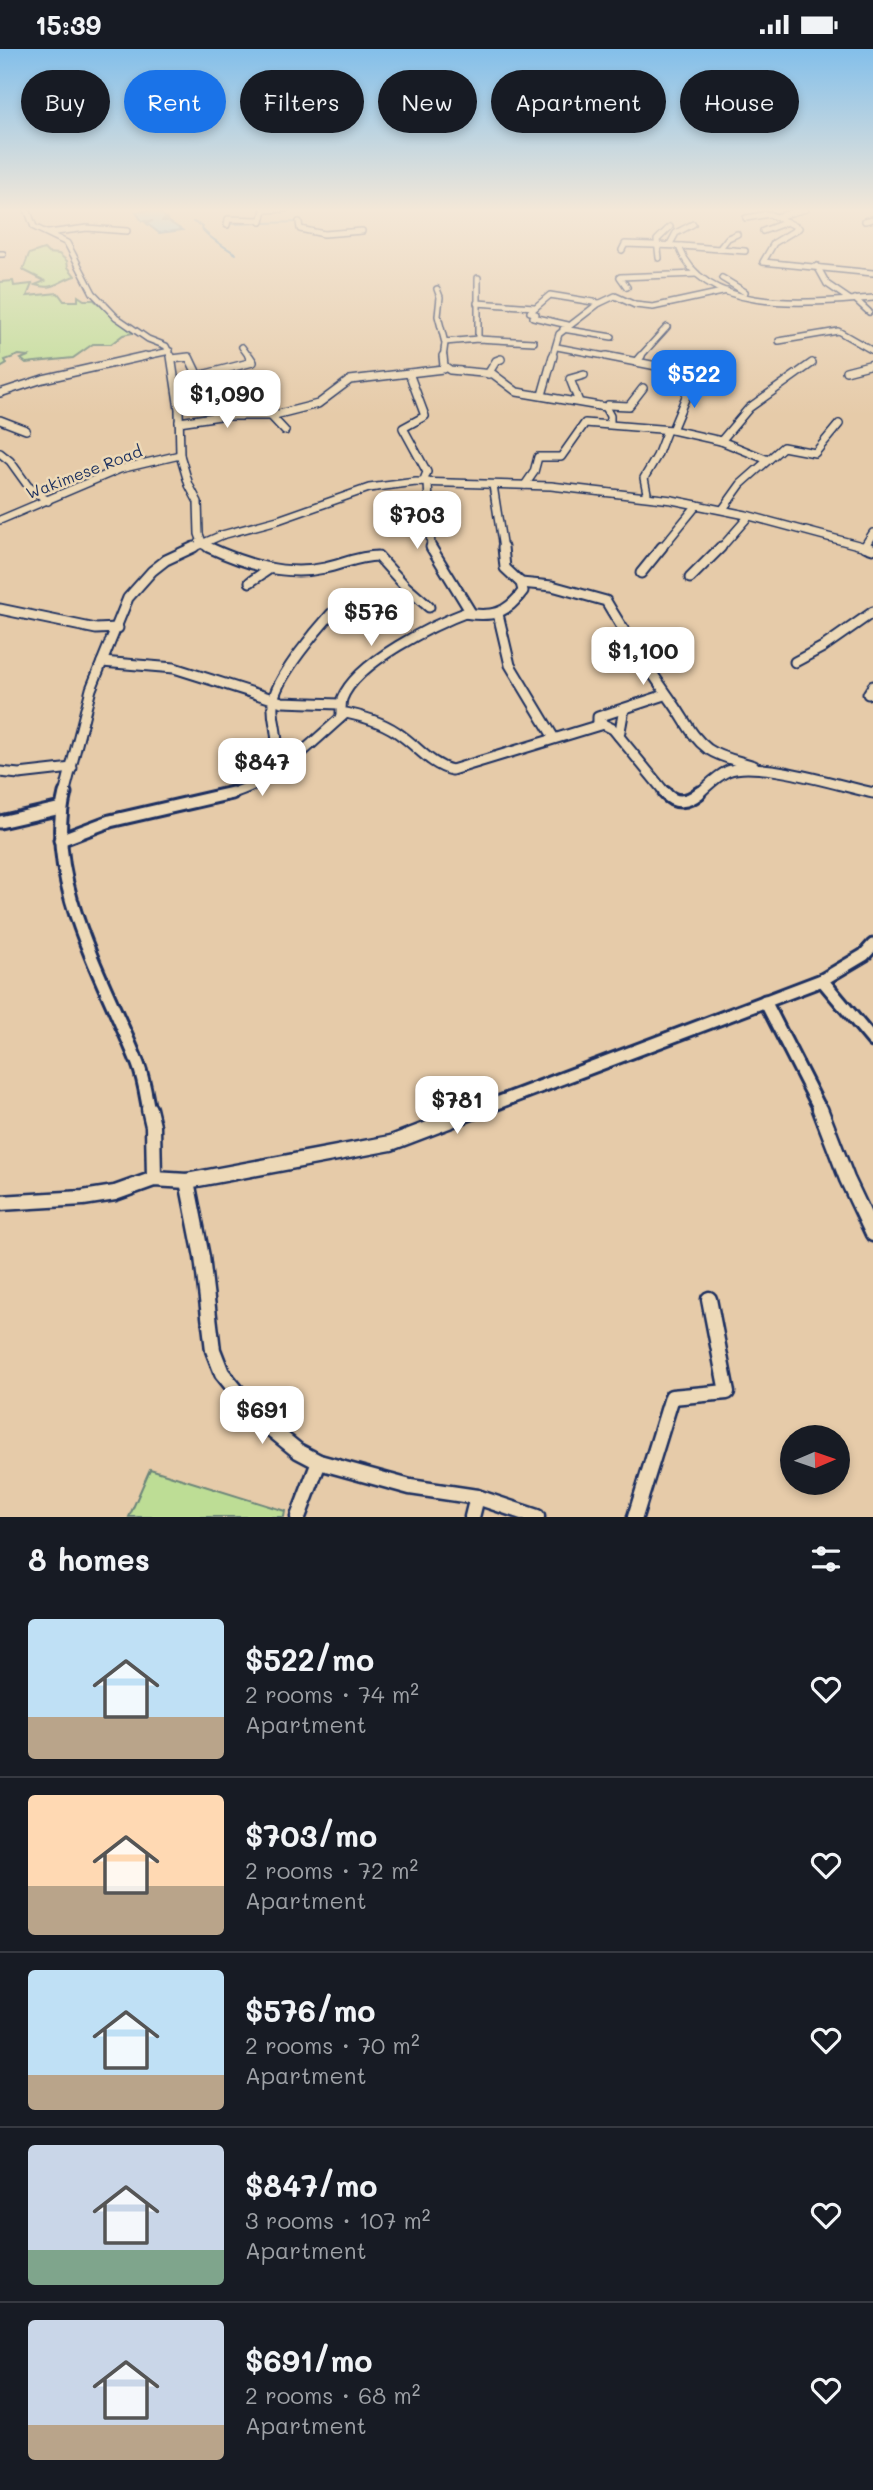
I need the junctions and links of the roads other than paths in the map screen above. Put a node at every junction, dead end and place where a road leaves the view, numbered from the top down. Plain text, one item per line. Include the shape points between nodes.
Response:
1 (85, 278) edge
2 (478, 278) dead end
3 (620, 278) edge
4 (703, 278) edge
5 (722, 278) dead end
6 (823, 278) edge
7 (627, 287) dead end
8 (437, 289) dead end
9 (728, 291) junction
10 (745, 296) junction
11 (873, 298) edge
12 (852, 299) junction
13 (477, 303) junction
14 (599, 303) junction
15 (534, 307) junction
16 (869, 312) dead end
17 (566, 327) junction
18 (667, 327) dead end
19 (593, 334) junction
20 (612, 337) dead end
21 (478, 339) junction
22 (779, 341) dead end
23 (445, 342) junction
24 (534, 342) dead end
25 (587, 343) dead end
26 (242, 347) dead end
27 (557, 347) junction
28 (170, 351) junction
29 (873, 351) edge
30 (172, 359) junction
31 (501, 359) dead end
32 (636, 362) junction
33 (705, 363) dead end
34 (812, 363) dead end
35 (873, 364) edge
36 (444, 366) junction
37 (846, 371) dead end
38 (410, 373) junction
39 (692, 373) junction
40 (488, 374) junction
41 (584, 375) dead end
42 (643, 388) dead end
43 (0, 393) edge
44 (542, 395) junction
45 (579, 402) junction
46 (608, 405) dead end
47 (271, 416) junction
48 (0, 420) edge
49 (179, 422) junction
50 (610, 424) junction
51 (839, 424) dead end
52 (26, 430) dead end
53 (669, 430) junction
54 (285, 431) dead end
55 (721, 441) junction
56 (0, 453) edge
57 (180, 455) junction
58 (768, 460) junction
59 (425, 482) junction
60 (493, 485) junction
61 (525, 485) junction
62 (644, 496) junction
63 (48, 501) junction
64 (697, 505) junction
65 (723, 509) junction
66 (749, 516) junction
67 (0, 520) edge
68 (873, 533) edge
69 (200, 543) junction
70 (869, 548) edge
71 (269, 569) junction
72 (641, 573) dead end
73 (690, 578) dead end
74 (250, 582) dead end
75 (521, 583) junction
76 (429, 607) dead end
77 (0, 609) edge
78 (873, 612) edge
79 (464, 613) junction
80 (331, 614) dead end
81 (498, 614) junction
82 (118, 628) junction
83 (102, 662) junction
84 (795, 662) dead end
85 (665, 695) junction
86 (272, 700) junction
87 (340, 704) junction
88 (624, 709) junction
89 (341, 715) junction
90 (598, 724) junction
91 (619, 736) junction
92 (554, 738) junction
93 (275, 766) junction
94 (72, 768) junction
95 (0, 772) edge
96 (771, 772) junction
97 (873, 793) edge
98 (61, 808) junction
99 (0, 822) edge
100 (60, 840) junction
101 (870, 953) edge
102 (822, 980) junction
103 (765, 1001) junction
104 (873, 1041) edge
105 (154, 1179) junction
106 (187, 1181) junction
107 (0, 1203) edge
108 (873, 1234) edge
109 (709, 1299) dead end
110 (319, 1462) junction
111 (477, 1497) junction
112 (298, 1517) edge
113 (472, 1517) edge
114 (537, 1517) edge
115 (635, 1517) edge

1 - 28 street via 105,306 133,330
2 - 13 street
3 - 7 street
4 - 9 street
5 - 10 street
6 - 12 street
8 - 23 street
9 - 10 street
9 - 14 street via 653,307 614,296
10 - 12 street via 785,303
11 - 12 street
12 - 16 street
13 - 15 street
13 - 21 street
14 - 15 street via 550,295
14 - 17 street
15 - 17 street via 533,317
17 - 19 street
17 - 27 street via 559,334
18 - 32 street
19 - 20 street
19 - 25 street
21 - 23 street
21 - 24 street
22 - 29 street via 838,331
23 - 36 street
26 - 30 street via 253,362 198,376 189,357
27 - 32 street
27 - 44 street
28 - 30 street
28 - 43 street
30 - 49 street
31 - 40 street
32 - 39 street
33 - 39 street
34 - 55 street via 749,408
35 - 37 street
36 - 38 street
36 - 40 street
38 - 47 street via 350,380 318,404
38 - 59 street via 425,416 403,428 427,472
39 - 53 street
40 - 44 street via 517,392
41 - 45 street via 570,379
42 - 46 street via 629,406
44 - 45 street
45 - 50 street via 605,407
47 - 49 street
47 - 54 street
48 - 52 street
49 - 57 street
50 - 53 street
50 - 61 street via 584,423 561,457 538,457
51 - 58 street via 815,453 785,446
53 - 55 street
53 - 62 street via 644,478
55 - 58 street
56 - 63 street via 28,486
57 - 63 street, Wakimese Road via 120,469
57 - 69 street via 198,502
58 - 65 street via 741,484
59 - 60 street
59 - 69 street via 369,488
59 - 79 street via 432,551 470,611
60 - 61 street
60 - 75 street via 505,568
61 - 62 street
62 - 64 street
63 - 67 street, Wakimese Road
64 - 65 street
64 - 72 street
65 - 66 street
66 - 70 street
66 - 73 street
68 - 70 street
69 - 71 street
69 - 82 street via 166,560 137,585
71 - 74 street
71 - 76 street via 321,569 378,556
75 - 81 street via 521,597
75 - 85 street via 606,601
77 - 82 street via 96,629
78 - 84 street
79 - 81 street
79 - 87 street via 407,640 372,665 350,685
80 - 86 street via 313,634
81 - 92 street via 500,644
82 - 83 street
83 - 86 street via 174,668
83 - 94 street
85 - 88 street
85 - 96 street via 687,729 707,748
86 - 87 street
86 - 93 street
87 - 89 street
88 - 90 street via 598,717
88 - 91 street
89 - 92 street via 354,714 390,728 441,768 452,770
89 - 93 street via 290,763
90 - 91 street
90 - 92 street
91 - 96 street via 677,802 687,801 733,769
93 - 100 street via 260,783 185,806 112,821
94 - 95 street
94 - 98 street
96 - 97 street
98 - 99 street
98 - 100 street
100 - 105 street via 73,908 139,1066 153,1126
101 - 102 street
102 - 103 street
102 - 104 street
103 - 106 street via 391,1143
103 - 108 street via 820,1108
105 - 106 street
105 - 107 street via 83,1198
106 - 110 street via 202,1257 209,1334 222,1373 260,1420
109 - 115 street via 727,1392 672,1397
110 - 111 street via 410,1487
110 - 112 street
111 - 113 street
111 - 114 street

